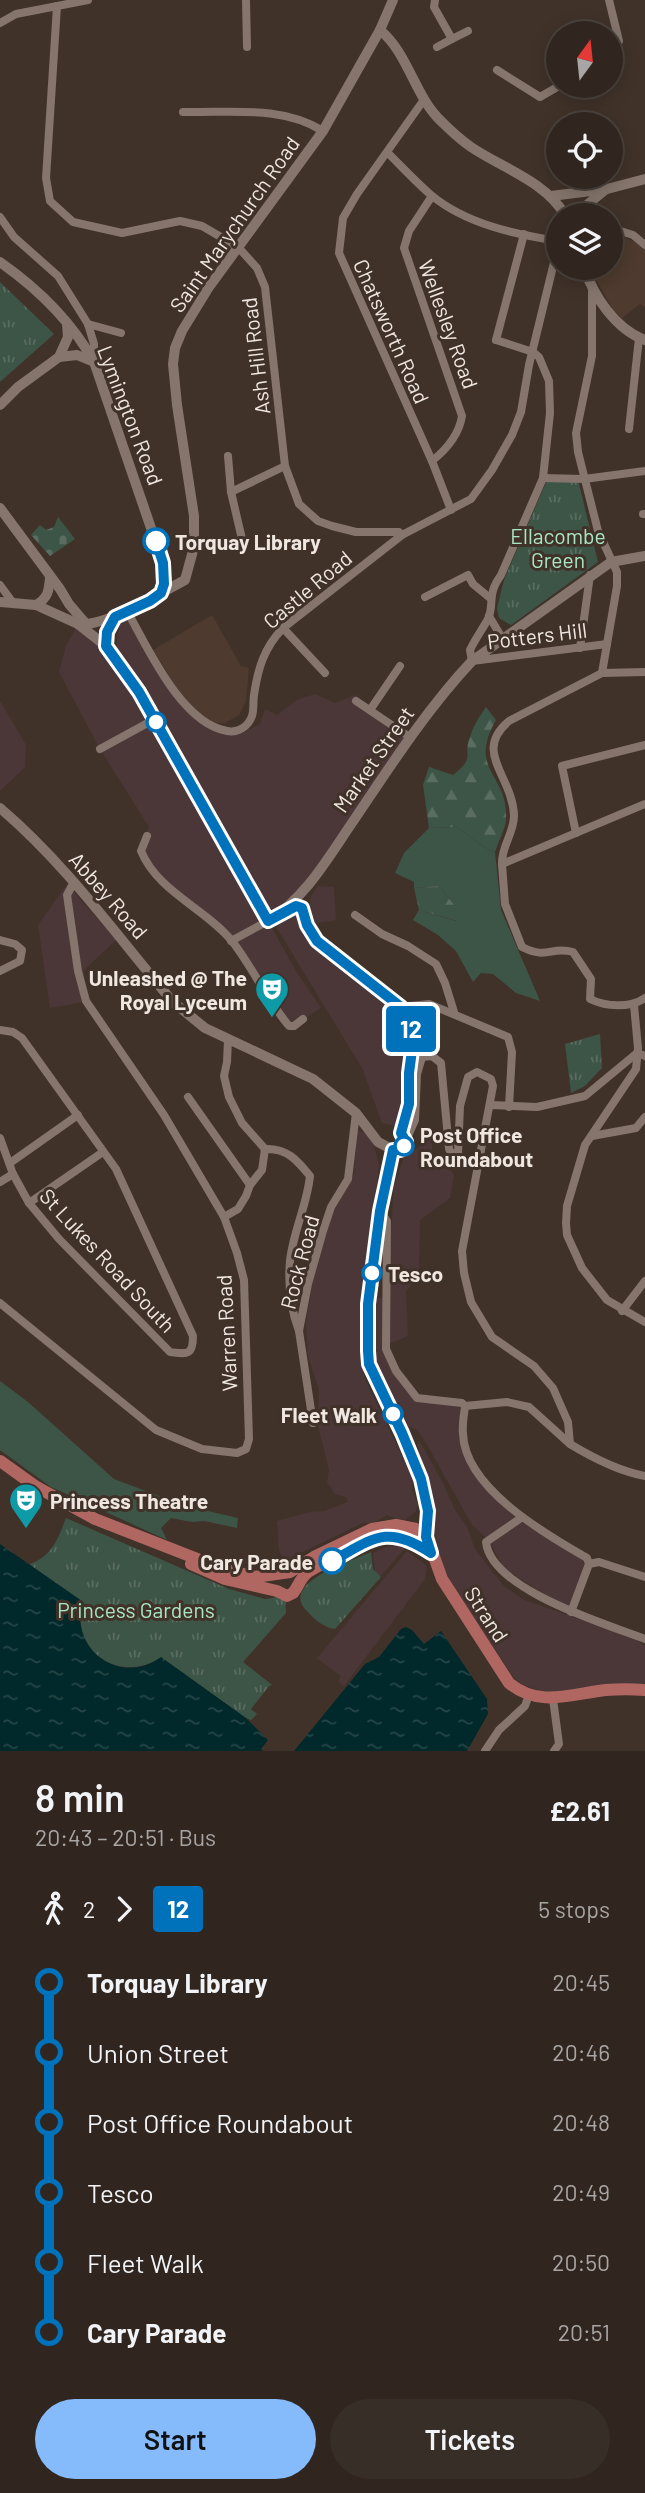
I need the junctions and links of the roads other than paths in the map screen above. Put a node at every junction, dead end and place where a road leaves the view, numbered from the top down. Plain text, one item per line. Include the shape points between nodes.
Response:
1 (88, 0) edge
2 (246, 0) edge
3 (435, 0) edge
4 (609, 0) edge
5 (392, 1) edge
6 (53, 4) edge
7 (614, 21) edge
8 (0, 23) edge
9 (380, 30) junction
10 (468, 31) dead end
11 (452, 39) junction
12 (247, 47) dead end
13 (437, 47) dead end
14 (497, 70) dead end
15 (546, 94) edge
16 (423, 100) junction
17 (183, 112) dead end
18 (323, 131) junction
19 (388, 153) junction
20 (644, 181) edge
21 (623, 186) edge
22 (607, 189) joint
23 (432, 196) junction
24 (551, 196) junction
25 (556, 203) edge
26 (588, 203) edge
27 (0, 217) edge
28 (623, 232) edge
29 (524, 234) junction
30 (546, 240) edge
31 (645, 245) edge
32 (238, 247) junction
33 (0, 262) edge
34 (550, 280) edge
35 (589, 280) edge
36 (592, 289) junction
37 (67, 324) junction
38 (88, 324) junction
39 (121, 333) dead end
40 (642, 339) edge
41 (533, 352) junction
42 (59, 357) junction
43 (94, 362) junction
44 (0, 405) edge
45 (629, 429) dead end
46 (228, 456) dead end
47 (432, 461) junction
48 (285, 466) junction
49 (645, 471) edge
50 (543, 478) junction
51 (584, 479) junction
52 (231, 492) junction
53 (0, 508) edge
54 (451, 510) junction
55 (401, 535) junction
56 (242, 540) dead end
57 (645, 556) edge
58 (611, 562) junction
59 (188, 569) junction
60 (164, 572) junction
61 (590, 575) junction
62 (50, 577) junction
63 (0, 585) edge
64 (161, 593) junction
65 (425, 597) dead end
66 (490, 598) junction
67 (0, 602) edge
68 (14, 604) junction
69 (36, 605) junction
70 (127, 611) junction
71 (489, 616) junction
72 (115, 617) junction
73 (85, 624) junction
74 (283, 628) junction
75 (502, 638) junction
76 (607, 644) junction
77 (106, 646) junction
78 (580, 648) junction
79 (472, 661) junction
80 (400, 666) dead end
81 (645, 672) edge
82 (325, 673) dead end
83 (602, 673) junction
84 (356, 701) dead end
85 (370, 710) junction
86 (155, 719) junction
87 (411, 738) junction
88 (645, 745) edge
89 (100, 749) dead end
90 (645, 804) edge
91 (0, 808) edge
92 (576, 833) junction
93 (147, 836) dead end
94 (502, 864) junction
95 (74, 882) junction
96 (310, 882) junction
97 (302, 908) junction
98 (287, 909) junction
99 (355, 915) dead end
100 (268, 921) junction
101 (0, 940) edge
102 (231, 941) junction
103 (0, 971) edge
104 (645, 998) edge
105 (635, 1005) junction
106 (401, 1007) junction
107 (454, 1012) junction
108 (303, 1019) dead end
109 (0, 1030) edge
110 (228, 1040) junction
111 (641, 1055) edge
112 (188, 1097) dead end
113 (489, 1105) junction
114 (509, 1107) junction
115 (356, 1113) junction
116 (78, 1115) junction
117 (645, 1117) edge
118 (402, 1135) junction
119 (592, 1136) junction
120 (0, 1138) edge
121 (265, 1149) junction
122 (392, 1149) junction
123 (103, 1152) junction
124 (10, 1163) junction
125 (13, 1174) junction
126 (0, 1182) edge
127 (250, 1185) junction
128 (29, 1203) junction
129 (380, 1211) joint
130 (224, 1217) junction
131 (645, 1281) edge
132 (0, 1304) edge
133 (622, 1311) junction
134 (645, 1322) edge
135 (299, 1331) junction
136 (465, 1406) junction
137 (313, 1423) dead end
138 (570, 1444) junction
139 (0, 1461) edge
140 (0, 1471) edge
141 (645, 1476) edge
142 (521, 1518) junction
143 (589, 1564) junction
144 (289, 1576) junction
145 (645, 1577) edge
146 (277, 1591) junction
147 (571, 1612) junction
148 (645, 1639) edge
149 (645, 1690) edge
150 (524, 1693) junction
151 (553, 1699) junction
152 (485, 1751) edge
153 (554, 1751) edge

1 - 6 street
2 - 12 street
3 - 11 street via 434,7
4 - 7 street
5 - 9 street, Saint Marychurch Road
6 - 8 street
6 - 32 street, Ash Hill Road via 46,178 50,201 73,222 86,226 122,233 180,221 202,226
9 - 16 street via 393,40
9 - 18 street, Saint Marychurch Road
10 - 11 street
11 - 13 street
14 - 15 street via 540,97
16 - 19 street, Chatsworth Road
16 - 24 street via 470,146
17 - 18 street via 280,114
18 - 32 street, Saint Marychurch Road
19 - 23 street
19 - 47 street, Chatsworth Road via 343,218 339,253
20 - 21 street
22 - 24 street
22 - 26 street
23 - 29 street via 478,222
23 - 47 street, Wellesley Road via 409,231 404,248 462,416 446,449
24 - 25 street
27 - 38 street via 14,237 58,276
28 - 31 street
29 - 30 street
29 - 41 street via 496,340
32 - 48 street, Ash Hill Road via 257,268 265,287
32 - 59 street, Saint Marychurch Road via 193,311 175,348 177,405 194,516
33 - 37 street, Lymington Road
34 - 41 street, Castle Road
35 - 36 street
36 - 40 street via 610,314
36 - 51 street via 592,356 576,433
37 - 42 street via 68,337
37 - 43 street, Lymington Road
38 - 39 street
38 - 43 street
40 - 45 street
41 - 50 street via 549,381
41 - 54 street, Castle Road via 522,412 512,435 471,499
42 - 43 street via 77,355
42 - 44 street
43 - 60 street, Lymington Road
46 - 52 street
47 - 54 street, Chatsworth Road
48 - 52 street
48 - 55 street, Ash Hill Road via 299,505 318,521 356,532
49 - 51 street
50 - 51 street
50 - 66 street
51 - 58 street
52 - 56 street
53 - 62 street
54 - 55 street, Castle Road
55 - 74 street, Castle Road
57 - 58 street
58 - 61 street, Market Street
58 - 76 street via 617,586
59 - 60 street via 177,575
59 - 64 street via 185,580
60 - 64 street
61 - 75 street, Market Street
61 - 78 street
62 - 69 street via 44,600
62 - 73 street
63 - 68 street
64 - 70 street
65 - 66 street via 468,575
66 - 71 street
67 - 68 street
68 - 69 street
69 - 73 street
70 - 72 street
70 - 74 street, Castle Road via 187,708 234,732 243,729 253,715 258,667
71 - 75 street
71 - 79 street via 470,650
72 - 73 street
72 - 77 street
73 - 77 street
74 - 82 street
75 - 79 street, Market Street
76 - 78 street, Potters Hill
76 - 83 street
77 - 86 street
78 - 79 street, Potters Hill
79 - 87 street, Market Street
80 - 85 street
81 - 83 street
83 - 94 street via 509,721 494,739 493,755 510,791 514,818
84 - 85 street
85 - 87 street
86 - 89 street
86 - 100 street
87 - 96 street, Market Street
88 - 92 street via 562,766
90 - 92 street
91 - 95 street, Abbey Road
92 - 94 street
93 - 102 street via 141,851 146,863
94 - 105 street via 505,904 522,947 541,954 559,948 573,952 591,979 590,999 601,1004
95 - 110 street, Abbey Road via 173,1002
95 - 130 street, Warren Road via 67,895 86,1001 151,1094
96 - 97 street, Market Street
96 - 98 street, Market Street
97 - 98 street
97 - 106 street via 317,941
98 - 100 street, Market Street
99 - 107 street via 436,964
100 - 102 street, Market Street
101 - 103 street via 22,950 20,961
102 - 108 street via 289,1026
104 - 105 street
105 - 111 street
106 - 107 street via 429,1004
106 - 118 street via 414,1035
107 - 114 street via 508,1037 512,1052
109 - 116 street via 22,1038
110 - 115 street, Abbey Road via 313,1079
110 - 121 street via 223,1076 229,1097 242,1123
111 - 114 street via 585,1096 537,1107
111 - 119 street via 632,1078
112 - 127 street
113 - 114 street
113 - 118 street via 493,1082 485,1074 474,1073 460,1106 458,1154 451,1154 441,1063 424,1056 417,1074 415,1120
113 - 138 street via 462,1251 470,1298 495,1341 534,1366 553,1388 568,1422
115 - 122 street, Abbey Road via 378,1142
115 - 135 street, Rock Road via 348,1179 323,1231
116 - 123 street
116 - 124 street
117 - 119 street via 636,1128
118 - 122 street via 402,1149
119 - 133 street via 580,1159 567,1206 567,1235 582,1268
120 - 124 street, St Lukes Road South
121 - 127 street via 262,1170
121 - 135 street via 278,1148 293,1157 310,1176 290,1261
122 - 129 street
123 - 128 street
123 - 128 street, St Lukes Road South via 116,1170 193,1336 193,1348 186,1354 170,1352
124 - 125 street, St Lukes Road South
125 - 126 street
125 - 128 street, St Lukes Road South
127 - 130 street via 238,1209
129 - 136 street via 387,1221 386,1349 417,1398
130 - 132 street, Warren Road via 244,1280 249,1439 246,1449 237,1453 202,1449 156,1430
131 - 133 street
133 - 134 street
135 - 137 street, Rock Road
136 - 138 street via 507,1402 529,1407
136 - 142 street via 463,1436 471,1462
138 - 141 street via 590,1457
139 - 144 main road via 65,1504 135,1535 223,1569 255,1577
140 - 146 main road via 85,1523 225,1579
142 - 143 street via 587,1558
142 - 147 street via 486,1542 486,1549 530,1592
143 - 145 street via 599,1562
143 - 147 street
144 - 146 main road via 274,1579
144 - 146 main road via 297,1588 290,1595
144 - 150 main road, Strand via 308,1572 385,1532 411,1540 431,1553 451,1595 509,1683
147 - 148 street
149 - 151 main road via 605,1690
150 - 151 main road
150 - 152 street via 525,1706
151 - 153 street via 559,1744

